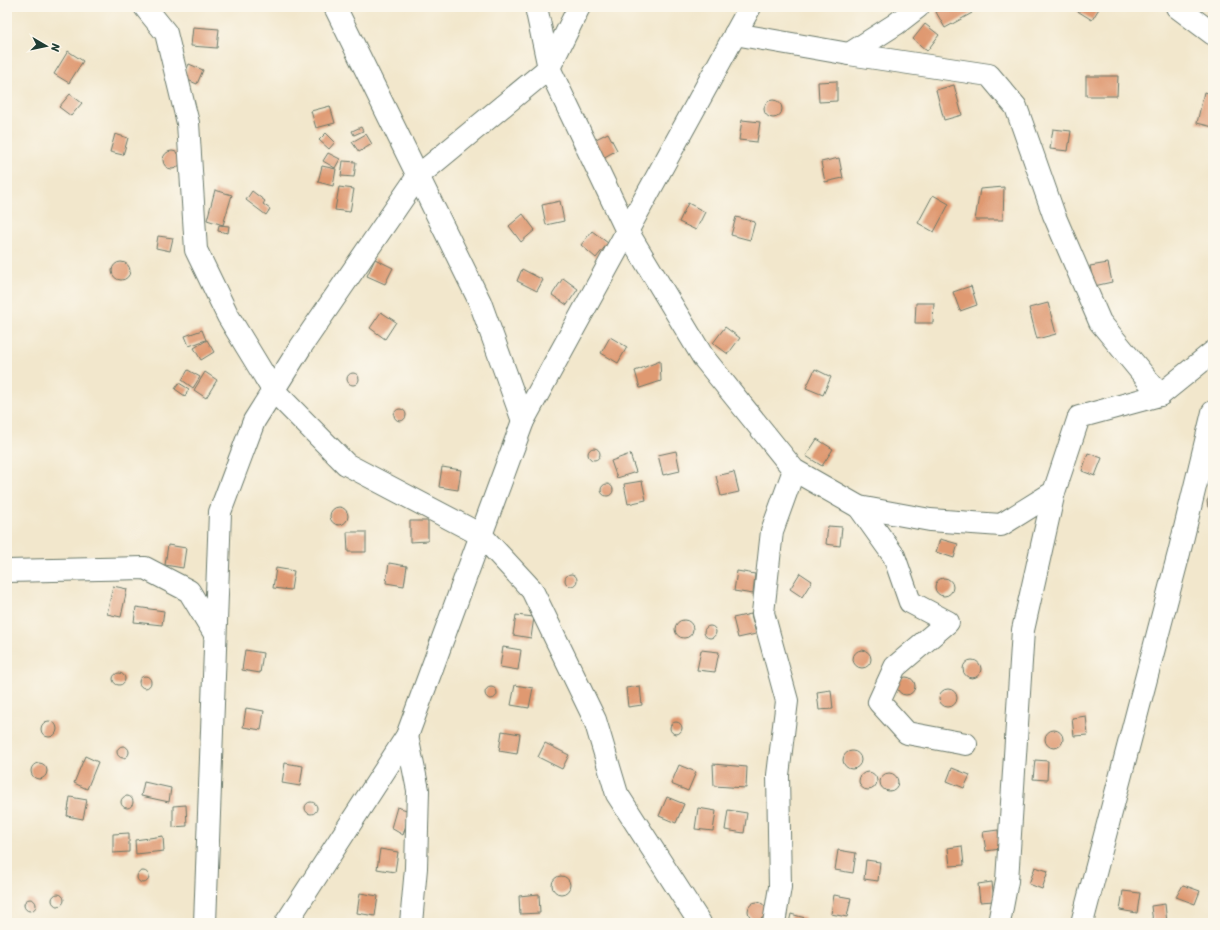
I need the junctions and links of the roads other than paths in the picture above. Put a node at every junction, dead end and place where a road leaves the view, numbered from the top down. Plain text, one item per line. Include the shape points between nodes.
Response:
1 (145, 7) edge
2 (335, 7) edge
3 (536, 7) edge
4 (579, 7) edge
5 (750, 7) edge
6 (918, 7) edge
7 (1177, 7) edge
8 (735, 34) junction
9 (1213, 34) edge
10 (849, 54) junction
11 (549, 68) junction
12 (418, 176) junction
13 (627, 231) junction
14 (1213, 352) edge
15 (273, 390) junction
16 (1160, 395) junction
17 (1213, 412) edge
18 (523, 421) junction
19 (794, 470) junction
20 (1054, 492) junction
21 (859, 507) junction
22 (481, 535) junction
23 (7, 570) edge
24 (215, 634) junction
25 (407, 736) junction
26 (966, 744) dead end
27 (205, 923) edge
28 (286, 923) edge
29 (411, 923) edge
30 (700, 923) edge
31 (774, 923) edge
32 (999, 923) edge
33 (1082, 923) edge

1 - 15 street via 166,33 188,123 196,250 228,316
2 - 12 street
3 - 11 street
4 - 11 street
5 - 8 street
6 - 10 street
7 - 9 street
8 - 10 street
8 - 13 street
10 - 16 street via 989,75 1016,107 1054,215 1100,322
11 - 12 street
11 - 13 street
12 - 15 street
12 - 18 street via 480,302
13 - 18 street
13 - 19 street via 703,357
14 - 16 street
15 - 22 street via 346,464
15 - 24 street via 254,421 220,512
16 - 20 street via 1079,417
17 - 33 street via 1179,553
18 - 22 street
19 - 21 street
19 - 31 street via 772,531 763,613 787,701 778,775 780,887
20 - 21 street via 1001,525 930,520
20 - 32 street via 1023,630 1007,881
21 - 26 street via 894,556 910,602 948,622 895,667 879,702 907,733
22 - 25 street
22 - 30 street via 532,590 595,720 617,794
23 - 24 street via 144,568 189,591
24 - 27 street
25 - 28 street
25 - 29 street via 418,790 416,868

